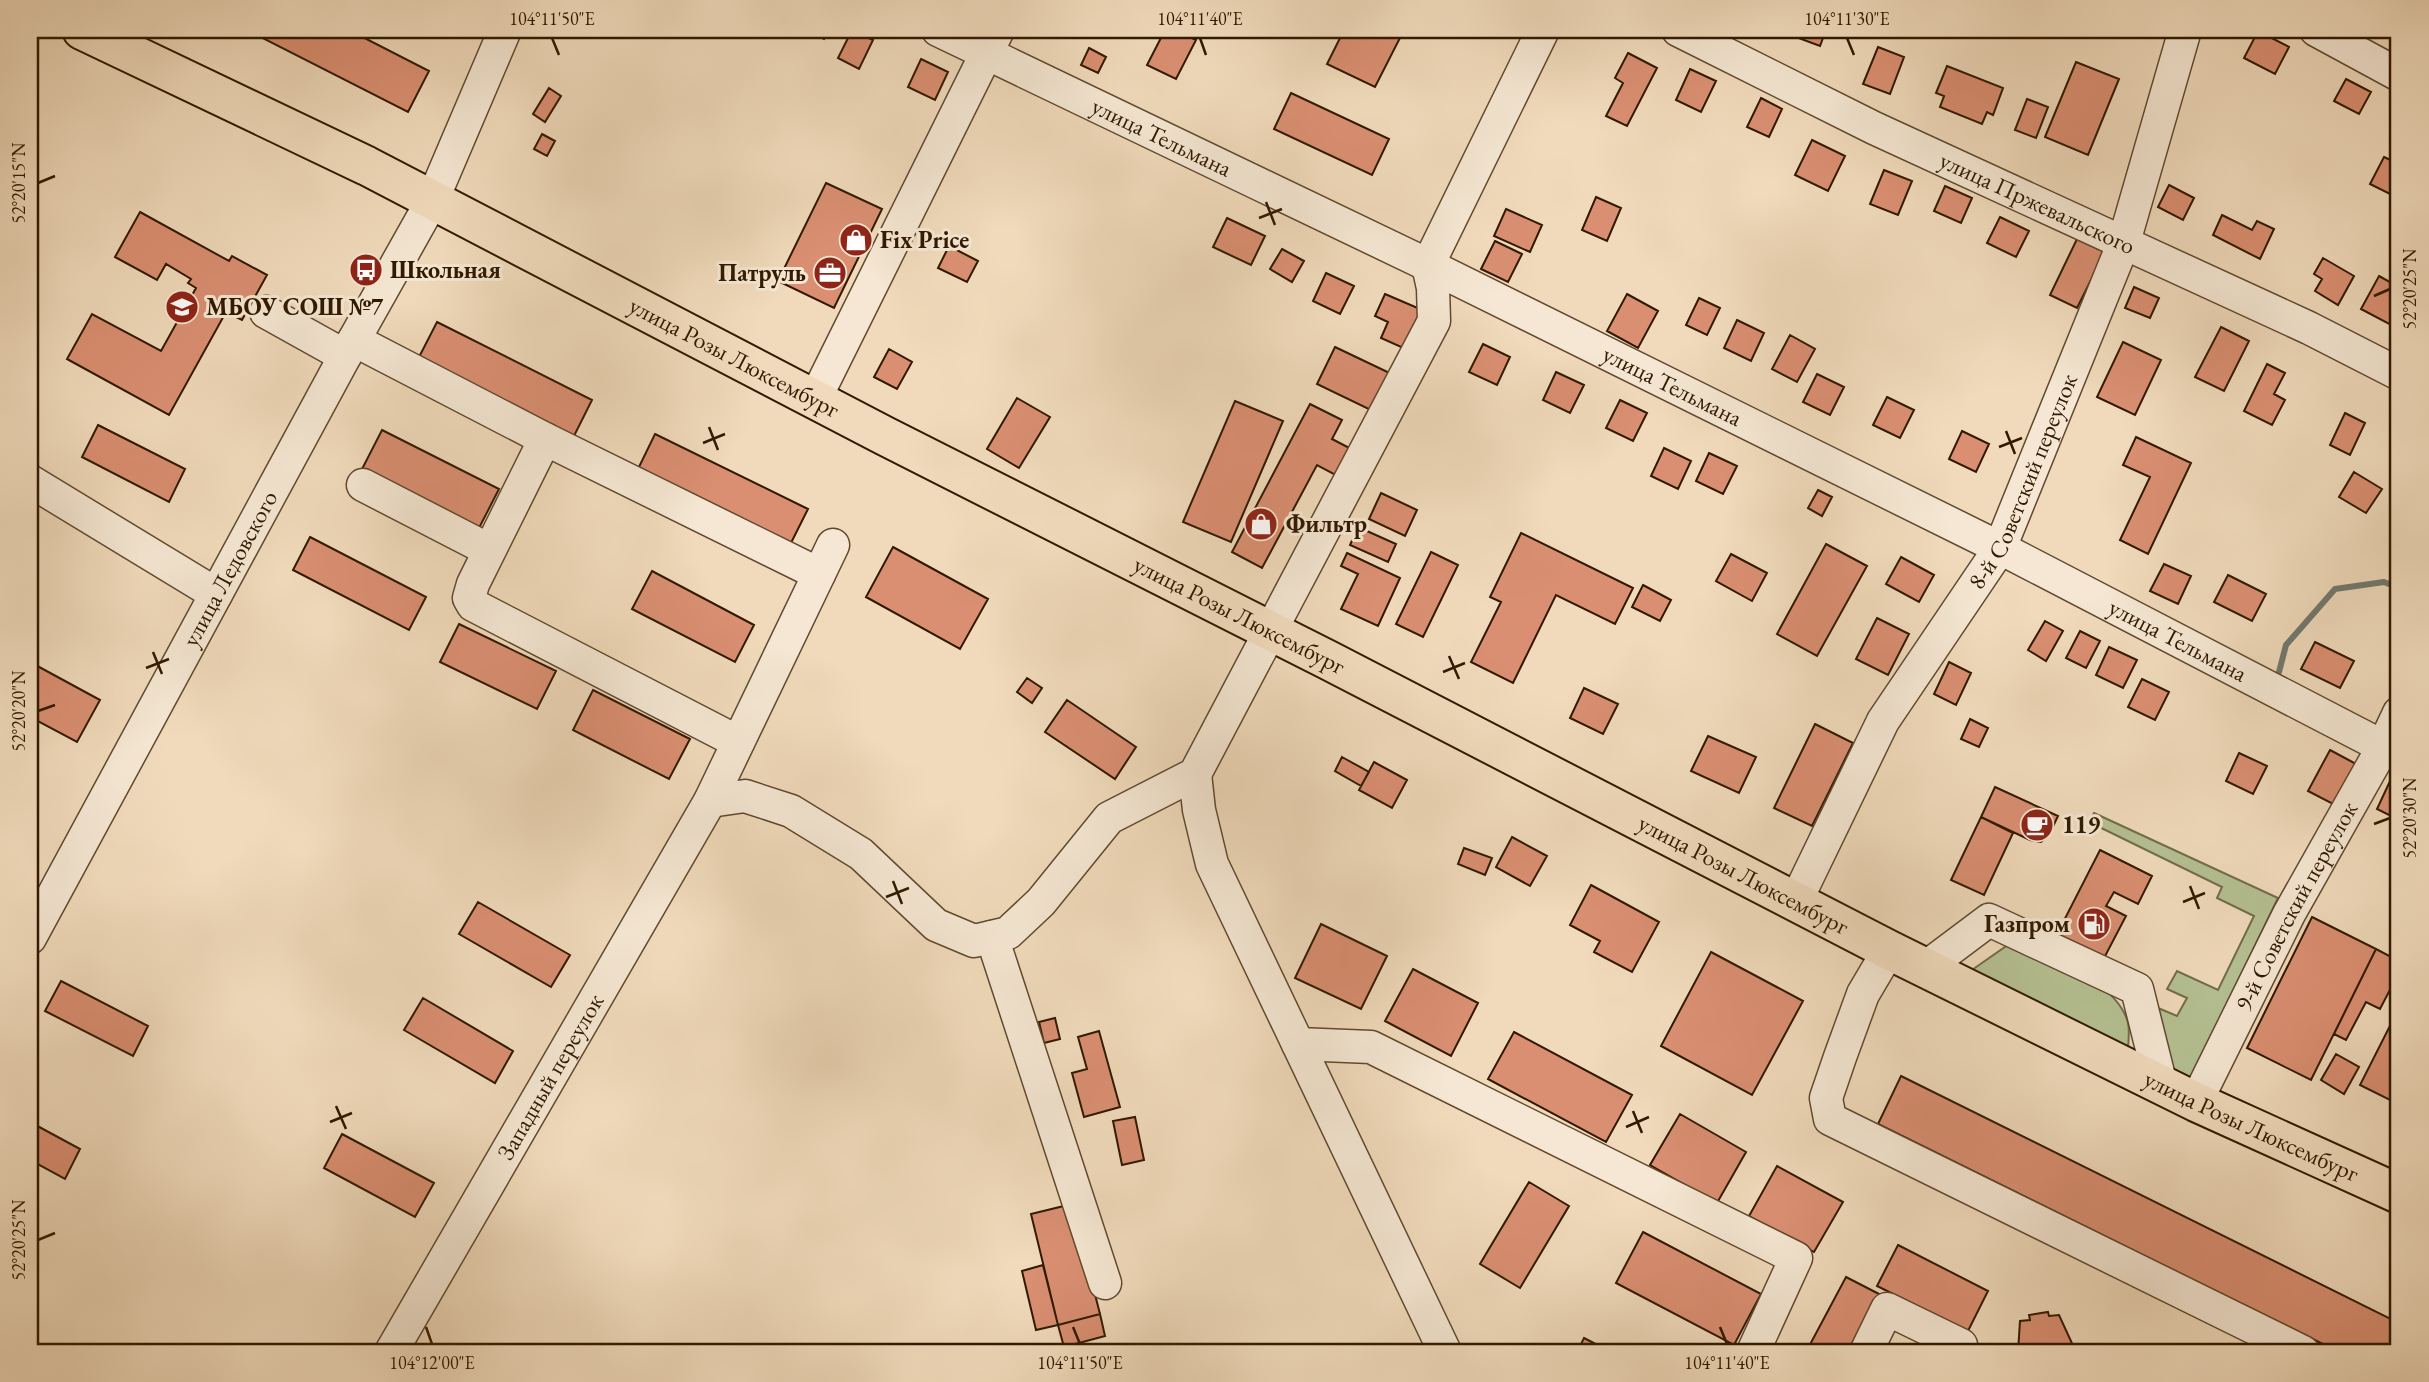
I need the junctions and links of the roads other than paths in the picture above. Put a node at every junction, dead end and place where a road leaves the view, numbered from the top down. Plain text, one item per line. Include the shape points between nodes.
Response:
1 (82, 30) edge
2 (505, 30) edge
3 (938, 30) edge
4 (1543, 30) edge
5 (1678, 30) edge
6 (2185, 30) edge
7 (2316, 30) edge
8 (993, 42) edge
9 (2399, 75) edge
10 (432, 201) junction
11 (2124, 242) junction
12 (1428, 265) junction
13 (266, 312) dead end
14 (349, 348) junction
15 (2399, 374) edge
16 (815, 399) junction
17 (545, 439) junction
18 (30, 481) edge
19 (363, 485) dead end
20 (833, 545) dead end
21 (2000, 548) junction
22 (489, 550) junction
23 (819, 574) junction
24 (216, 594) junction
25 (1271, 633) junction
26 (2399, 713) edge
27 (738, 742) junction
28 (2391, 751) edge
29 (1195, 774) junction
30 (710, 801) junction
31 (1796, 903) junction
32 (32, 930) edge
33 (992, 937) junction
34 (1889, 950) junction
35 (1925, 968) junction
36 (1298, 1044) junction
37 (2161, 1085) junction
38 (2196, 1102) junction
39 (2399, 1194) edge
40 (1105, 1283) dead end
41 (1961, 1345) dead end
42 (391, 1352) edge
43 (1445, 1352) edge
44 (1753, 1352) edge
45 (1866, 1352) edge
46 (2302, 1352) edge

1 - 10 main road, улица Розы Люксембург
2 - 10 street, улица Ледовского
3 - 8 street, улица Тельмана
4 - 12 street
5 - 11 street, улица Пржевальского via 1874,128
6 - 11 street, 8-й Советский переулок
7 - 9 street
8 - 12 street, улица Тельмана
8 - 16 street
10 - 14 street, улица Ледовского
10 - 16 main road, улица Розы Люксембург
11 - 15 street, улица Пржевальского
11 - 21 street, 8-й Советский переулок
12 - 21 street, улица Тельмана
12 - 25 street via 1434,321
13 - 14 street
14 - 17 street
14 - 24 street, улица Ледовского
16 - 25 main road, улица Розы Люксембург
17 - 22 street
17 - 23 street
18 - 24 street
19 - 22 street
20 - 23 street, Западный переулок
21 - 28 street, улица Тельмана
21 - 31 street, 8-й Советский переулок via 1884,722
22 - 27 street via 468,598 473,605
23 - 27 street, Западный переулок
24 - 32 street, улица Ледовского
25 - 29 street
25 - 31 main road, улица Розы Люксембург
26 - 28 street, 9-й Советский переулок
27 - 30 street, Западный переулок
28 - 38 street, 9-й Советский переулок via 2289,914
29 - 33 street via 1109,818 1041,902 1008,933
29 - 36 street via 1212,864
30 - 33 street via 745,796 791,811 861,854 936,925 974,941
30 - 42 street, Западный переулок
31 - 34 main road, улица Розы Люксембург
33 - 40 street
34 - 35 main road, улица Розы Люксембург
34 - 46 street via 1863,994 1840,1057 1826,1098 1830,1119
35 - 37 main road, улица Розы Люксембург
35 - 37 street via 1989,920 2137,989
36 - 43 street
36 - 44 street via 1371,1048 1796,1258
37 - 38 main road, улица Розы Люксембург
38 - 39 main road, улица Розы Люксембург
41 - 45 street via 1887,1308

